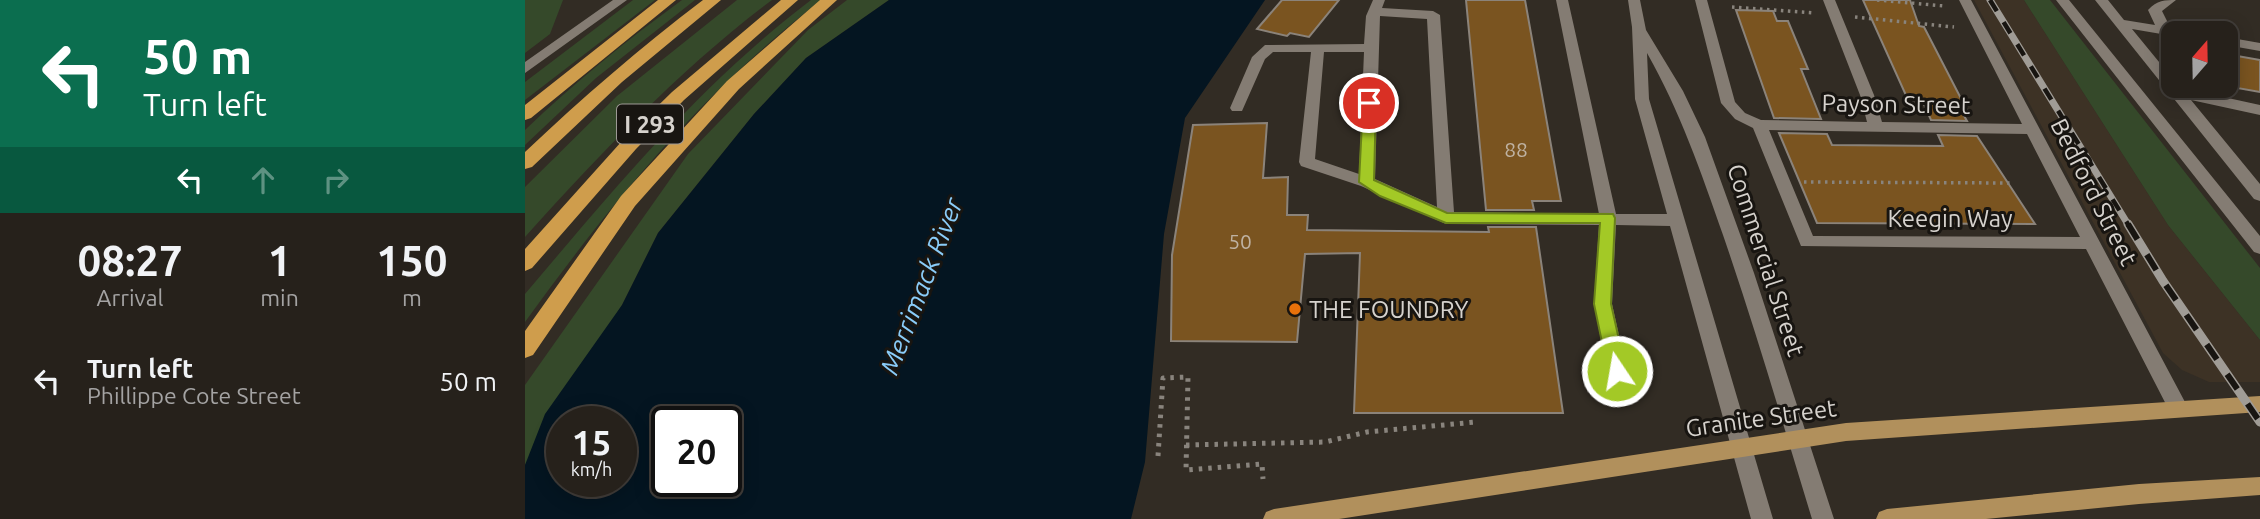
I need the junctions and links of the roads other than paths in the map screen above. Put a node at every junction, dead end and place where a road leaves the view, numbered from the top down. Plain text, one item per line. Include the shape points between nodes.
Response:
1 (621, 0) edge
2 (668, 0) edge
3 (713, 0) edge
4 (790, 0) edge
5 (829, 0) edge
6 (1562, 0) edge
7 (1634, 0) edge
8 (1701, 0) edge
9 (1829, 0) edge
10 (1965, 0) edge
11 (2061, 0) edge
12 (2101, 0) edge
13 (2170, 0) edge
14 (1377, 6) edge
15 (2164, 21) edge
16 (2120, 23) junction
17 (1639, 27) junction
18 (2161, 30) edge
19 (2238, 43) edge
20 (1318, 47) junction
21 (2260, 47) edge
22 (1371, 48) junction
23 (525, 69) edge
24 (2161, 73) edge
25 (2181, 98) edge
26 (2202, 98) edge
27 (2243, 106) junction
28 (1237, 108) dead end
29 (2260, 110) edge
30 (525, 114) edge
31 (2260, 124) edge
32 (1759, 125) junction
33 (1875, 126) junction
34 (2033, 129) junction
35 (525, 163) edge
36 (1367, 182) junction
37 (2260, 195) edge
38 (1446, 218) junction
39 (1608, 218) junction
40 (1677, 220) junction
41 (2093, 243) junction
42 (2260, 248) edge
43 (525, 262) edge
44 (525, 349) edge
45 (1617, 371) dead end
46 (2260, 404) edge
47 (2178, 408) junction
48 (1797, 439) junction
49 (1740, 448) junction
50 (2260, 486) edge
51 (1274, 519) edge
52 (1762, 519) edge
53 (1823, 519) edge
54 (1887, 519) edge

1 - 23 street
2 - 30 highway
3 - 35 highway, I 293 via 587,102
4 - 43 highway, I 293 via 678,96
5 - 44 highway via 733,85 628,201
6 - 39 street
7 - 17 street, Commercial Street
8 - 32 street via 1728,103 1739,116
9 - 33 street
10 - 34 street, Bedford Street
11 - 42 street
12 - 16 street
13 - 15 street via 2155,10
14 - 22 street
14 - 38 street via 1433,15
16 - 18 street
16 - 24 street
17 - 40 street, Commercial Street via 1642,99
17 - 48 street, Commercial Street via 1677,91 1697,137
19 - 21 street
20 - 22 street
20 - 28 street via 1270,48 1259,57
20 - 36 street via 1307,162
22 - 36 street
25 - 37 street
26 - 27 street
27 - 29 street
27 - 31 street
32 - 33 street, Payson Street
32 - 41 street, Keegin Way via 1807,242
33 - 34 street, Payson Street
34 - 41 street, Bedford Street
36 - 38 street
38 - 39 street
39 - 40 street
39 - 45 street via 1602,304
40 - 49 street, Commercial Street
41 - 47 street, Bedford Street
46 - 47 main road, Granite Street
47 - 48 main road, Granite Street
48 - 49 main road, Granite Street
48 - 53 street, Commercial Street
49 - 51 main road, Granite Street
49 - 52 street, Commercial Street
50 - 54 main road

